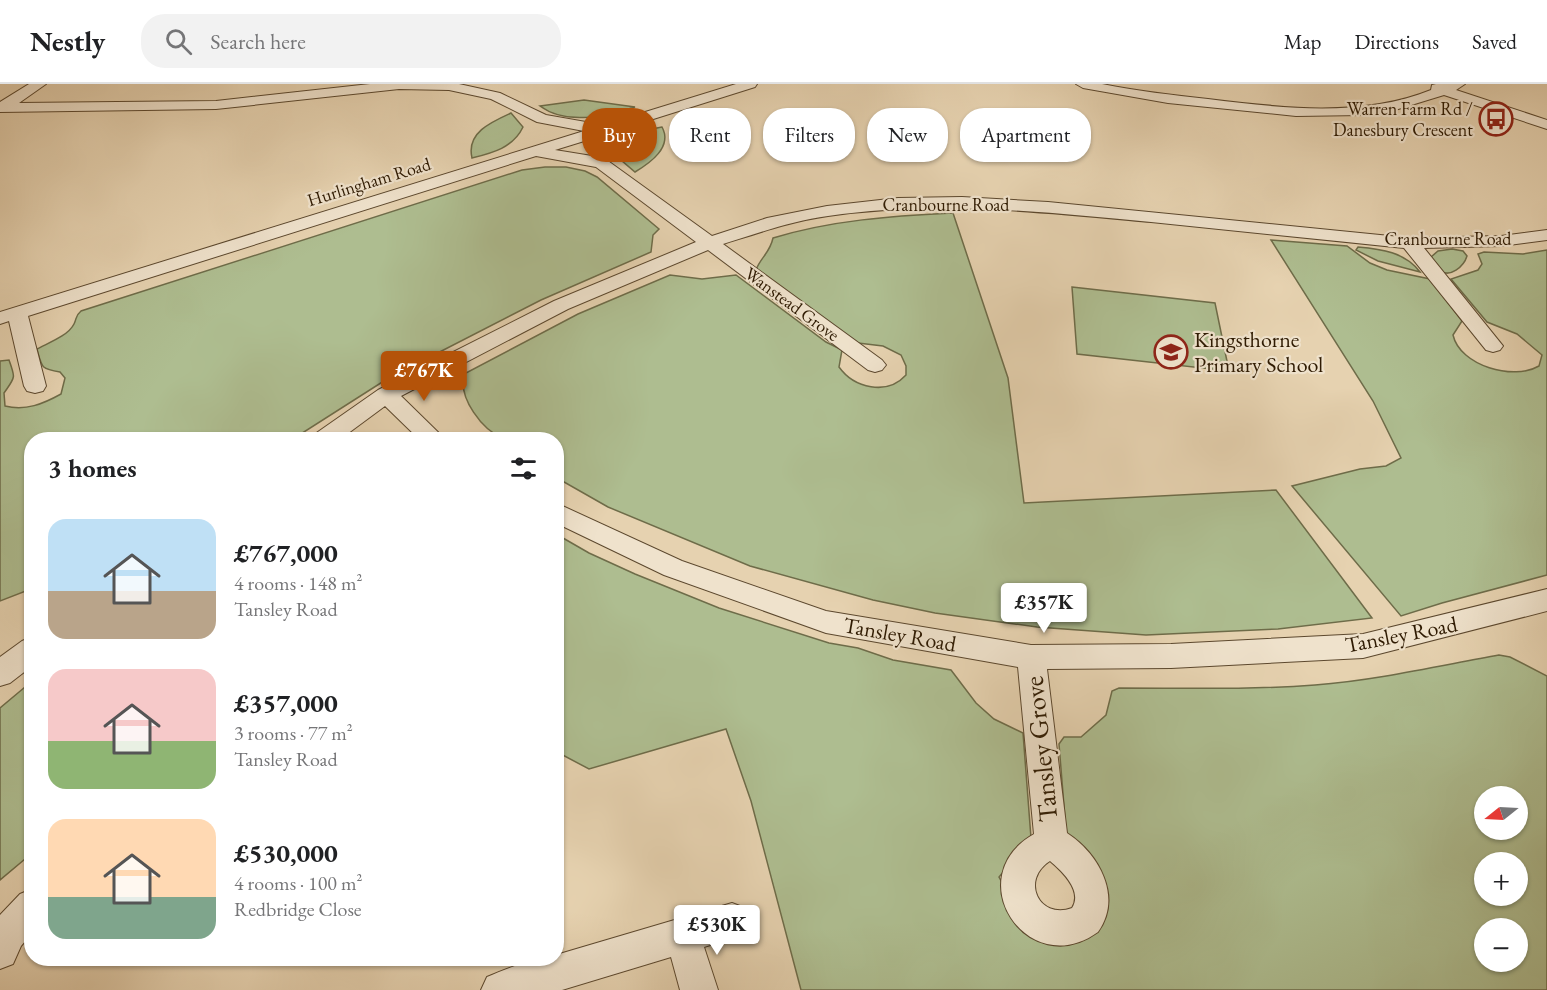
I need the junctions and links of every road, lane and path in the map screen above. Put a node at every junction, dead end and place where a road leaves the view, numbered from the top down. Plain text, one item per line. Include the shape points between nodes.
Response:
1 (39, 84) edge
2 (750, 84) edge
3 (1083, 84) edge
4 (1426, 84) edge
5 (1452, 87) edge
6 (1, 107) edge
7 (657, 114) edge
8 (542, 119) junction
9 (1547, 125) edge
10 (582, 126) edge
11 (582, 137) edge
12 (533, 152) junction
13 (601, 163) joint
14 (1547, 235) edge
15 (709, 243) junction
16 (1410, 243) junction
17 (9, 315) edge
18 (1493, 346) dead end
19 (875, 365) dead end
20 (35, 386) dead end
21 (386, 396) junction
22 (334, 432) edge
23 (426, 432) edge
24 (564, 516) edge
25 (1540, 610) edge
26 (1031, 657) junction
27 (1051, 842) dead end
28 (24, 915) edge
29 (732, 921) dead end
30 (684, 937) junction
31 (0, 951) edge
32 (500, 990) edge
33 (699, 990) edge

1 - 6 street
2 - 7 street, Hurlingham Road
3 - 5 street via 1140,95 1286,111 1365,110 1405,104
4 - 5 street
5 - 9 street
6 - 8 street via 216,105 433,85 495,96
8 - 10 street
8 - 12 street via 532,139
11 - 12 street, Hurlingham Road
12 - 13 street
12 - 17 street, Hurlingham Road
13 - 15 street, Wanstead Grove
14 - 16 street, Cranbourne Road via 1501,241
15 - 16 street, Cranbourne Road via 773,222 898,202 929,201 1048,207
15 - 19 street, Wanstead Grove
15 - 21 street, Cranbourne Road via 561,305
16 - 18 street
17 - 20 street
21 - 22 street, Cranbourne Road
21 - 23 street
24 - 26 street, Tansley Road via 673,568 826,622
25 - 26 street, Tansley Road via 1363,646 1171,656
26 - 27 street, Tansley Grove
28 - 31 street via 8,933
29 - 30 street
30 - 32 street
30 - 33 street

